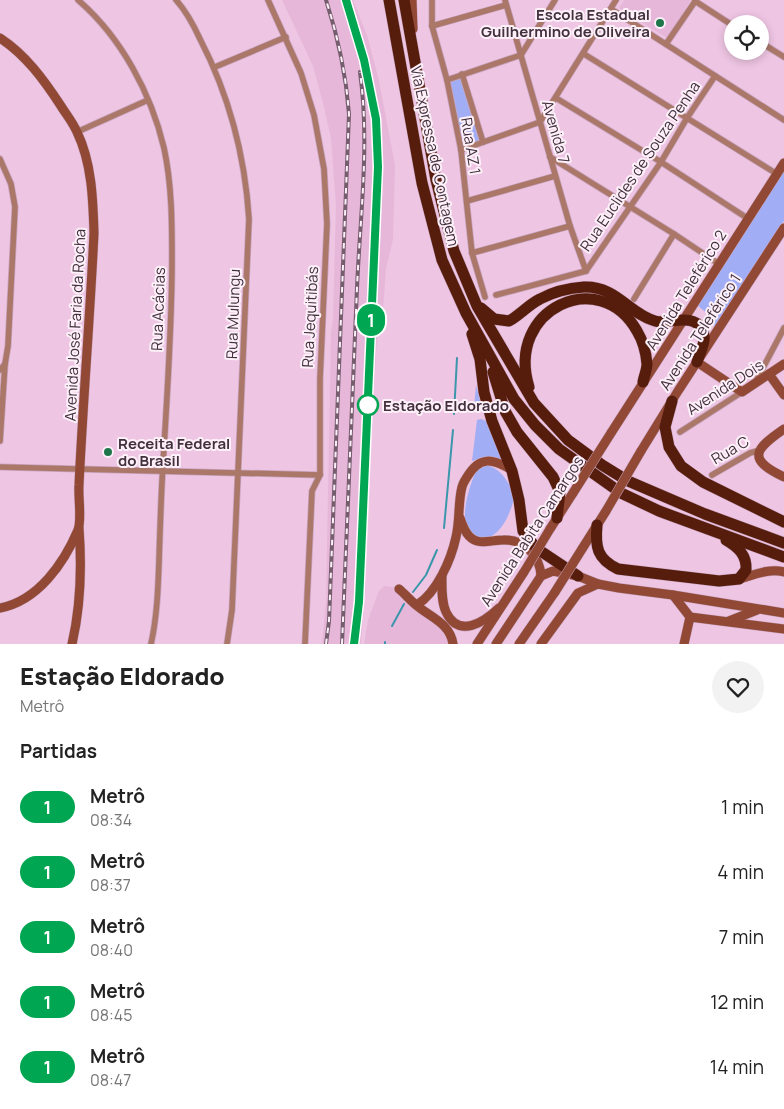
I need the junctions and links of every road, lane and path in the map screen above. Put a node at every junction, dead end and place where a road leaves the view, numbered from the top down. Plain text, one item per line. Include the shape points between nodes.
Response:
1 (78, 0) edge
2 (176, 0) edge
3 (268, 0) edge
4 (389, 0) edge
5 (404, 0) edge
6 (412, 0) edge
7 (432, 0) edge
8 (554, 0) edge
9 (616, 0) edge
10 (695, 1) edge
11 (506, 3) edge
12 (611, 9) junction
13 (724, 20) edge
14 (432, 26) junction
15 (286, 37) junction
16 (0, 38) edge
17 (666, 44) junction
18 (769, 48) edge
19 (414, 54) junction
20 (584, 54) junction
21 (521, 55) junction
22 (784, 57) edge
23 (215, 67) junction
24 (462, 74) junction
25 (716, 76) junction
26 (447, 80) junction
27 (556, 98) junction
28 (148, 100) junction
29 (687, 118) junction
30 (784, 120) edge
31 (540, 122) junction
32 (77, 132) junction
33 (483, 142) junction
34 (461, 150) junction
35 (550, 157) junction
36 (661, 162) junction
37 (784, 162) edge
38 (1, 163) edge
39 (777, 174) junction
40 (555, 176) junction
41 (467, 201) junction
42 (630, 207) junction
43 (748, 218) junction
44 (570, 226) junction
45 (784, 228) edge
46 (674, 234) junction
47 (472, 253) junction
48 (719, 264) junction
49 (586, 271) junction
50 (496, 295) dead end
51 (634, 299) dead end
52 (481, 301) junction
53 (466, 313) junction
54 (683, 320) junction
55 (784, 328) edge
56 (486, 349) junction
57 (697, 362) junction
58 (5, 364) junction
59 (784, 364) edge
60 (0, 370) edge
61 (769, 374) junction
62 (643, 382) junction
63 (754, 383) junction
64 (742, 392) junction
65 (784, 395) edge
66 (672, 401) junction
67 (534, 403) junction
68 (784, 429) edge
69 (680, 432) dead end
70 (611, 433) joint
71 (0, 441) edge
72 (760, 450) junction
73 (0, 467) edge
74 (80, 468) junction
75 (512, 470) junction
76 (163, 471) junction
77 (239, 474) junction
78 (712, 475) dead end
79 (320, 476) junction
80 (784, 477) edge
81 (460, 518) junction
82 (557, 518) junction
83 (784, 522) edge
84 (597, 525) junction
85 (702, 527) junction
86 (79, 528) junction
87 (784, 543) edge
88 (784, 557) edge
89 (784, 572) edge
90 (442, 575) junction
91 (541, 576) junction
92 (578, 576) junction
93 (739, 579) junction
94 (598, 584) junction
95 (399, 589) dead end
96 (673, 595) junction
97 (416, 606) junction
98 (0, 608) edge
99 (499, 608) junction
100 (757, 610) junction
101 (783, 612) edge
102 (690, 617) junction
103 (729, 621) junction
104 (784, 629) edge
105 (72, 644) edge
106 (151, 644) edge
107 (227, 644) edge
108 (305, 644) edge
109 (453, 644) edge
110 (477, 644) edge
111 (496, 644) edge
112 (519, 644) edge
113 (542, 644) edge
114 (684, 644) edge

1 - 28 street, Rua Acácias via 108,32 134,70
2 - 23 street, Rua Mulungu
3 - 15 street, Rua Jequitibás
4 - 53 highway, Via Expressa de Contagem via 422,183 445,269
5 - 19 highway, Via Expressa de Contagem
6 - 19 main road
7 - 14 street, Rua AZ 1
8 - 21 street
9 - 12 street
10 - 13 street
10 - 17 street
11 - 14 street
11 - 21 street, Avenida 7
12 - 17 street
12 - 20 street
14 - 26 street, Rua AZ 1
15 - 23 street
15 - 79 street, Rua Jequitibás via 314,115 324,169 327,224 320,379
16 - 32 main road, Avenida José Faria da Rocha via 41,75
17 - 25 street
18 - 22 street
19 - 52 highway, Via Expressa de Contagem via 436,180 454,251
20 - 27 street
20 - 29 street
21 - 24 street
21 - 31 street, Avenida 7
23 - 77 street, Rua Mulungu via 239,142 249,219
24 - 26 street
24 - 33 street
25 - 29 street, Rua Euclides de Souza Penha
25 - 30 street
26 - 34 street, Rua AZ 1
27 - 31 street
27 - 36 street
28 - 32 street
28 - 76 street, Rua Acácias via 164,147 172,225 172,307
29 - 36 street, Rua Euclides de Souza Penha
29 - 39 street
31 - 33 street
31 - 35 street, Avenida 7
32 - 74 main road, Avenida José Faria da Rocha via 93,194 94,233
33 - 34 street
34 - 41 street, Rua AZ 1
35 - 40 street, Avenida 7
35 - 42 street
36 - 42 street, Rua Euclides de Souza Penha
36 - 43 street
37 - 39 main road, Avenida Teleférico 2
38 - 58 street via 15,207
39 - 43 main road, Avenida Teleférico 2
40 - 41 street
40 - 44 street, Avenida 7
41 - 47 street, Rua AZ 1
42 - 46 street
42 - 49 street, Rua Euclides de Souza Penha
43 - 48 main road, Avenida Teleférico 2
44 - 47 street
44 - 49 street, Avenida 7
45 - 57 main road, Avenida Teleférico 1
46 - 48 street
46 - 51 street
47 - 52 street, Rua AZ 1
48 - 54 main road, Avenida Teleférico 2
49 - 50 street
52 - 54 highway via 494,319 509,321 540,299 556,292 585,287 612,293 655,321
52 - 67 highway, Via Expressa de Contagem
53 - 56 highway, Via Expressa de Contagem
53 - 75 highway via 480,359 492,421
54 - 57 highway via 702,329 704,341
54 - 62 main road, Avenida Teleférico 2
55 - 63 street
56 - 82 highway via 505,411 560,492
56 - 85 highway, Via Expressa de Contagem via 514,399 559,449 621,493
57 - 64 main road
57 - 66 main road, Avenida Teleférico 1
58 - 60 street
58 - 71 street
59 - 61 main road, Avenida Dois
61 - 63 main road, Avenida Dois
61 - 65 main road
62 - 67 highway via 647,364 643,342 633,324 623,313 606,303 573,300 542,316 528,340 524,356
62 - 70 main road, Avenida Teleférico 2
63 - 64 main road, Avenida Dois
64 - 69 street, Avenida Dois
66 - 83 highway via 665,427 669,447 681,466 703,482
66 - 84 main road, Avenida Teleférico 1, bridge
67 - 87 highway, Via Expressa de Contagem via 568,440 628,481
68 - 72 main road, Rua C via 766,441
70 - 82 main road, Avenida Babita Camargos, bridge
72 - 78 street, Rua C
72 - 80 main road via 759,456 766,468
73 - 74 street
74 - 76 street
74 - 86 main road, Avenida José Faria da Rocha
75 - 81 main road via 494,461 477,464 471,469 462,486
75 - 92 highway via 527,539
76 - 77 street
76 - 106 street, Rua Acácias via 158,603
77 - 79 street
77 - 107 street, Rua Mulungu via 232,610
79 - 108 street, Rua Jequitibás via 312,491
81 - 90 main road
81 - 91 main road via 468,536 477,541 512,541 529,549 540,566
82 - 99 main road, Avenida Babita Camargos, bridge
84 - 93 highway via 595,542 598,551 607,564 618,569 719,581
84 - 112 main road, bridge
85 - 88 highway
85 - 93 highway via 741,552 746,570
86 - 98 main road, Avenida José Faria da Rocha via 61,563 46,581 28,596
86 - 105 main road via 81,573 78,620
89 - 93 main road via 765,571
90 - 97 main road via 428,597
90 - 99 main road via 446,612 455,622 473,626
91 - 92 main road via 553,571
91 - 111 main road
92 - 94 main road
94 - 96 main road
94 - 113 main road via 578,594
95 - 97 main road
96 - 100 main road
96 - 102 main road
97 - 109 main road via 446,627
99 - 110 main road, Avenida Babita Camargos
100 - 101 main road
100 - 103 main road
102 - 103 main road
102 - 114 main road
103 - 104 main road

